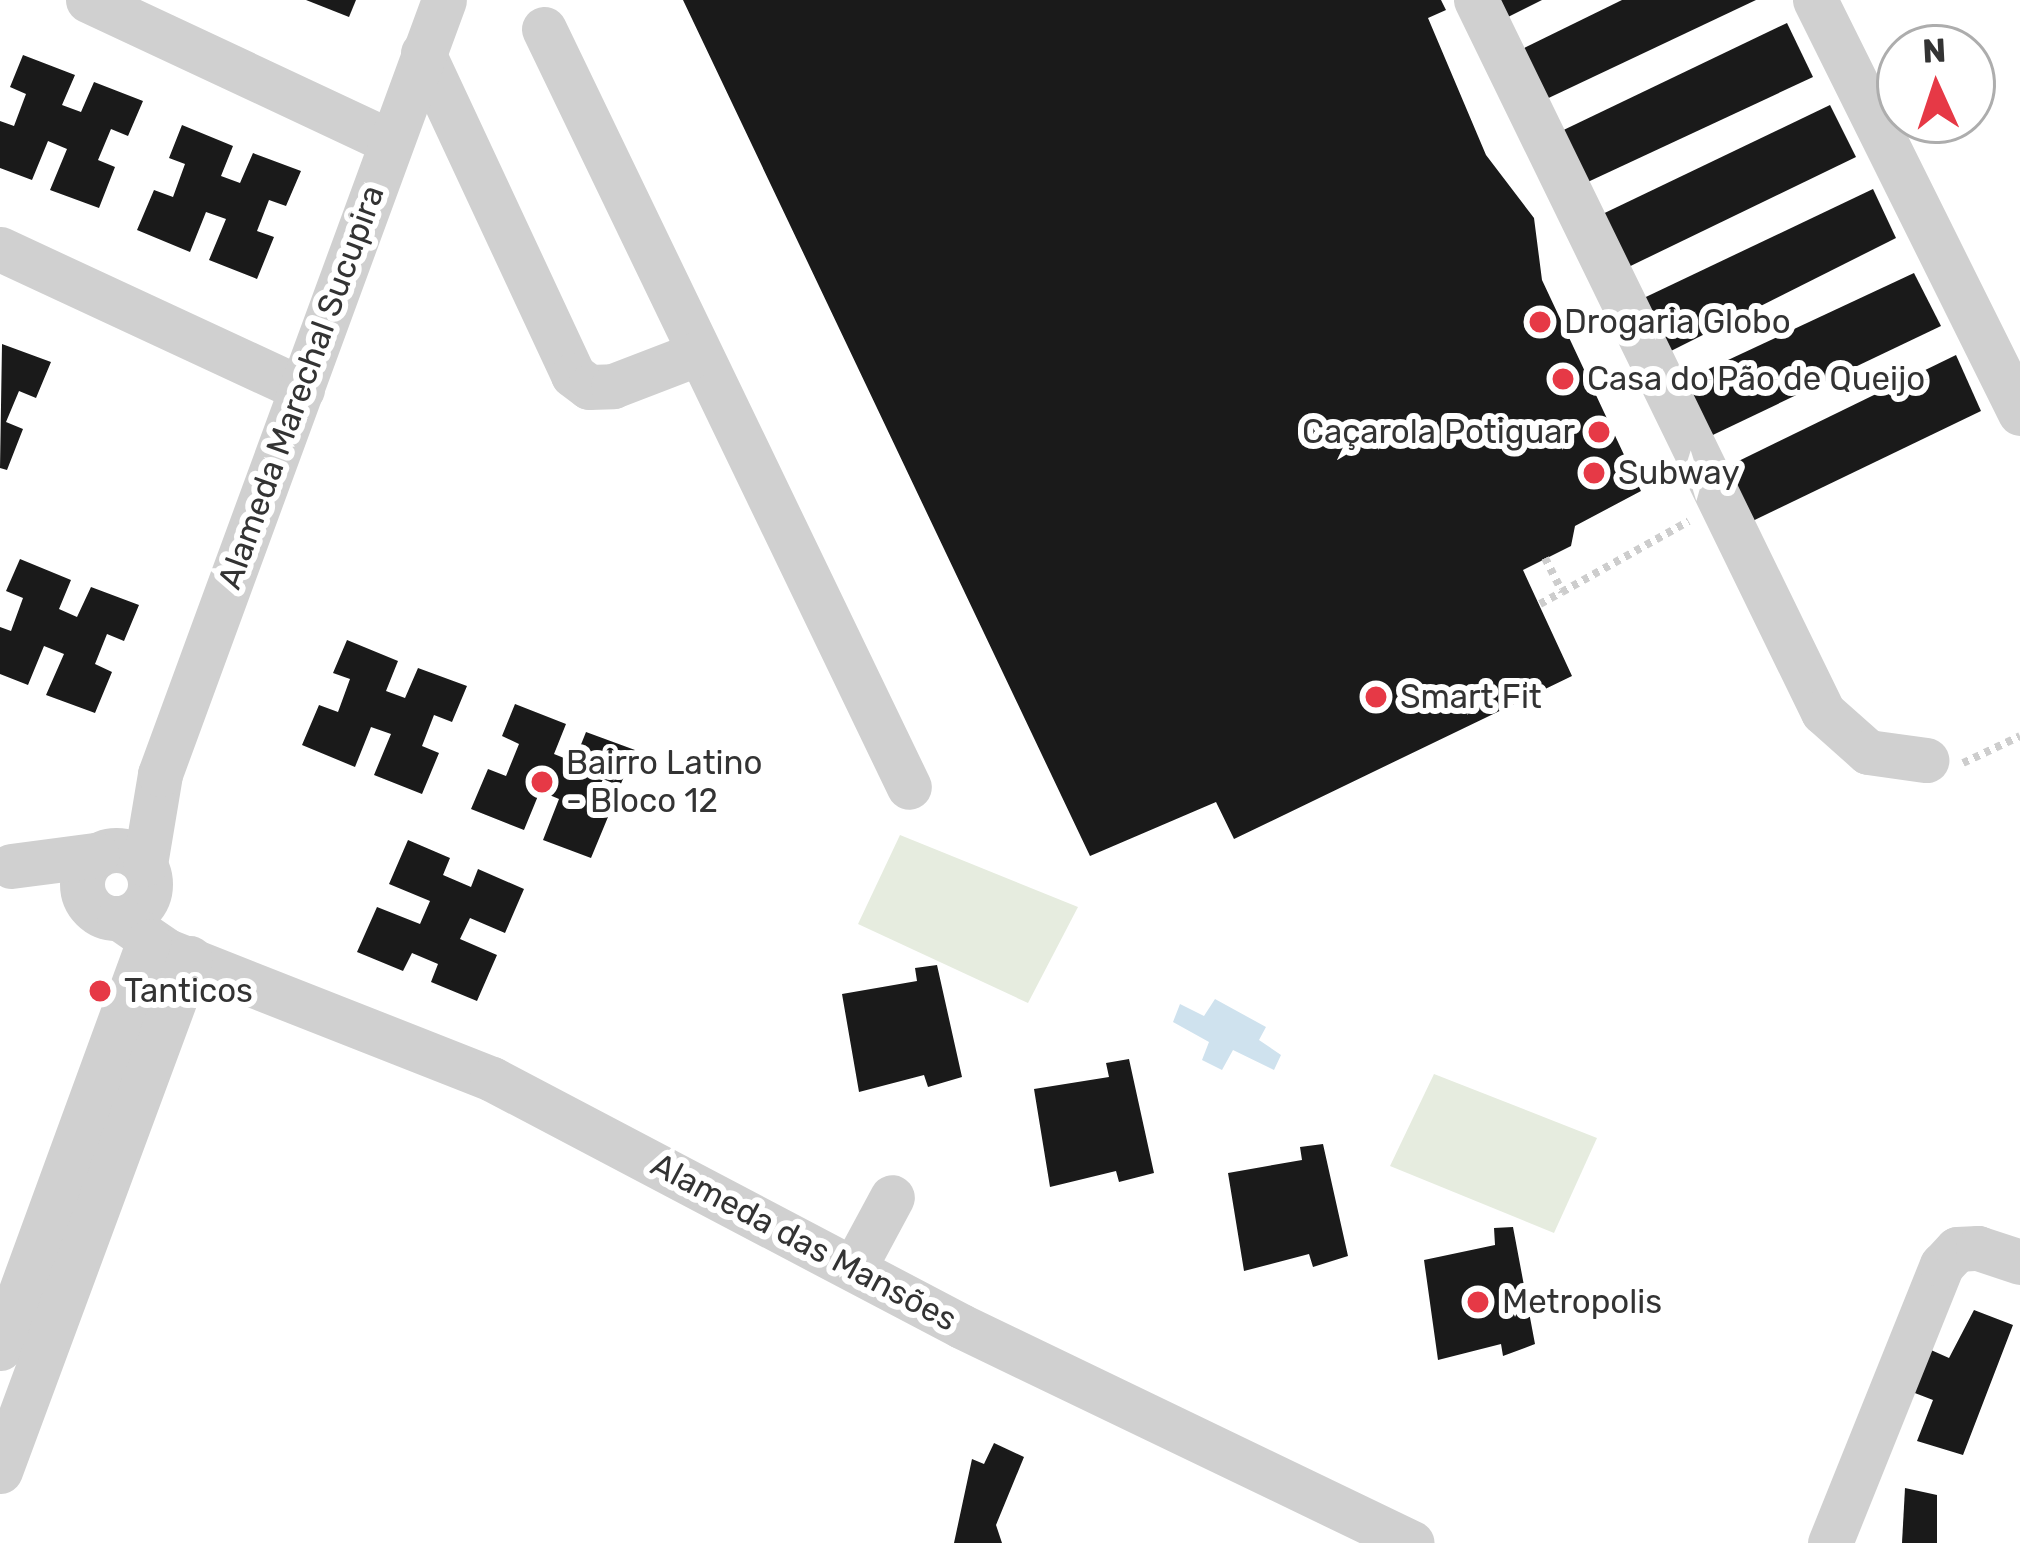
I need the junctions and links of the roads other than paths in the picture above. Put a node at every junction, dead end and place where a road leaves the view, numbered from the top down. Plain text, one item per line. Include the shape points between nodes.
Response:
1 (88, 0) edge
2 (444, 0) edge
3 (1476, 0) edge
4 (1815, 0) edge
5 (544, 29) dead end
6 (423, 53) junction
7 (389, 141) junction
8 (0, 249) edge
9 (699, 353) junction
10 (302, 389) junction
11 (2020, 413) edge
12 (1926, 760) dead end
13 (909, 787) dead end
14 (5, 864) edge
15 (130, 896) junction
16 (892, 1197) dead end
17 (2020, 1262) edge
18 (855, 1266) junction
19 (0, 1348) edge
20 (0, 1471) edge
21 (1412, 1543) edge
22 (1830, 1543) edge

1 - 7 street
2 - 6 street, Alameda Marechal Sucupira
3 - 12 street via 1823,712 1868,752
4 - 11 street
5 - 9 street
6 - 7 street, Alameda Marechal Sucupira
6 - 9 street via 573,375 589,387 613,386
7 - 10 street, Alameda Marechal Sucupira
8 - 10 street
9 - 13 street
10 - 15 street, Alameda Marechal Sucupira via 160,774
14 - 15 street, Alameda das Mansões
15 - 18 street, Alameda das Mansões
15 - 19 street
15 - 20 street
16 - 18 street
17 - 22 street via 1978,1248 1957,1249 1942,1265
18 - 21 street, Alameda das Mansões via 961,1327

